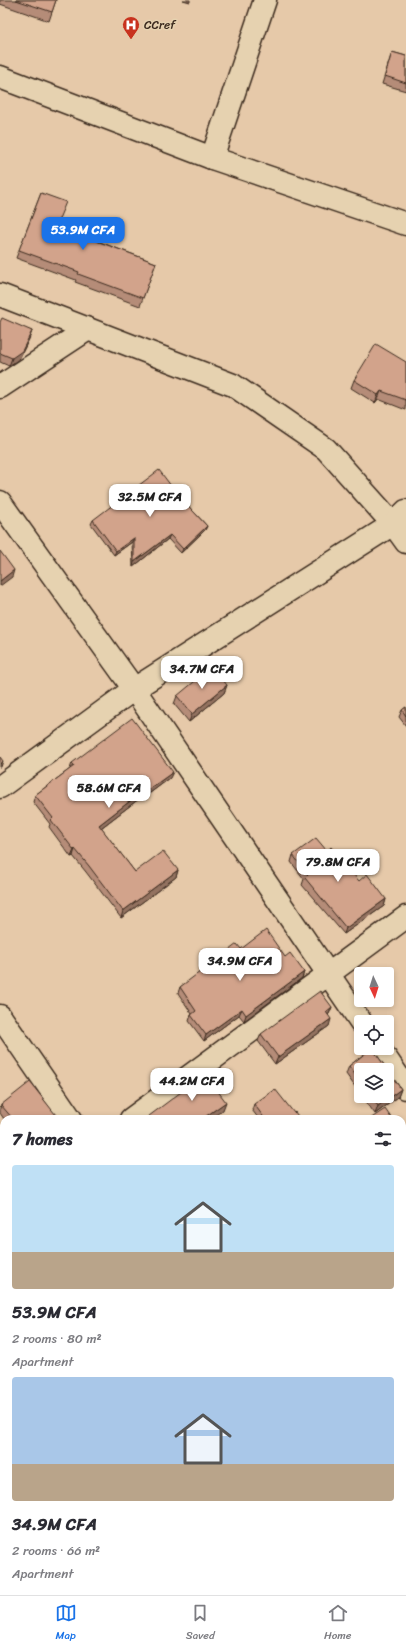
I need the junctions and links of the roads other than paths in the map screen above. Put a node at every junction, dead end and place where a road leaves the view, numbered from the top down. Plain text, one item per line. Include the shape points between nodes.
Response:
1 (265, 0) edge
2 (0, 77) edge
3 (212, 158) junction
4 (404, 219) edge
5 (0, 295) edge
6 (88, 329) junction
7 (0, 387) edge
8 (0, 502) edge
9 (400, 517) edge
10 (406, 542) edge
11 (134, 689) junction
12 (0, 787) edge
13 (406, 917) edge
14 (329, 975) junction
15 (356, 1015) edge
16 (0, 1016) edge
17 (384, 1055) edge
18 (406, 1088) edge
19 (68, 1115) edge
20 (136, 1115) edge

1 - 3 street
2 - 3 street
3 - 4 street
5 - 6 street
6 - 7 street
6 - 9 street via 233,385 326,449
8 - 11 street
9 - 10 street
9 - 11 street
11 - 12 street
11 - 14 street
13 - 14 street
14 - 15 street
14 - 20 street
16 - 19 street
17 - 18 street

